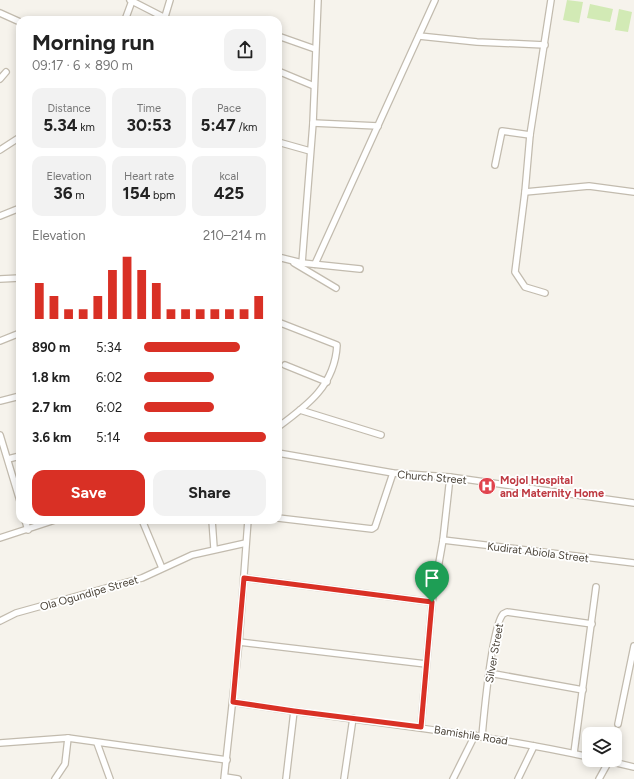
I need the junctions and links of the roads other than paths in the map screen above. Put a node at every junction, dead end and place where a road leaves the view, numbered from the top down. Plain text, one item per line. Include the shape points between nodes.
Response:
1 (170, 0) edge
2 (318, 0) edge
3 (435, 0) edge
4 (551, 0) edge
5 (133, 1) edge
6 (0, 14) edge
7 (127, 16) edge
8 (160, 16) edge
9 (167, 16) edge
10 (16, 20) edge
11 (419, 36) junction
12 (282, 37) edge
13 (545, 45) junction
14 (315, 49) junction
15 (6, 72) dead end
16 (282, 73) edge
17 (0, 79) edge
18 (314, 86) junction
19 (313, 123) junction
20 (378, 126) junction
21 (530, 135) junction
22 (16, 140) edge
23 (282, 143) edge
24 (0, 150) edge
25 (310, 151) junction
26 (495, 165) dead end
27 (525, 192) junction
28 (634, 192) edge
29 (16, 210) edge
30 (0, 216) edge
31 (282, 258) edge
32 (290, 260) junction
33 (302, 263) junction
34 (315, 264) junction
35 (360, 269) dead end
36 (16, 278) edge
37 (0, 279) edge
38 (336, 288) dead end
39 (546, 293) dead end
40 (282, 324) edge
41 (16, 335) edge
42 (0, 342) edge
43 (285, 365) dead end
44 (327, 382) junction
45 (16, 397) edge
46 (0, 401) edge
47 (300, 410) junction
48 (282, 425) edge
49 (381, 435) dead end
50 (0, 436) edge
51 (282, 454) edge
52 (16, 457) edge
53 (8, 459) junction
54 (393, 473) junction
55 (450, 477) junction
56 (16, 487) edge
57 (634, 503) edge
58 (282, 519) edge
59 (26, 524) edge
60 (44, 524) edge
61 (144, 524) edge
62 (212, 524) edge
63 (248, 524) edge
64 (28, 530) junction
65 (0, 538) edge
66 (443, 540) junction
67 (246, 543) junction
68 (214, 548) junction
69 (634, 563) edge
70 (162, 568) junction
71 (244, 578) junction
72 (596, 587) dead end
73 (432, 602) junction
74 (0, 620) edge
75 (592, 624) junction
76 (239, 642) junction
77 (634, 646) edge
78 (426, 664) junction
79 (489, 673) junction
80 (583, 690) junction
81 (233, 702) junction
82 (294, 711) junction
83 (353, 718) junction
84 (618, 724) dead end
85 (421, 727) junction
86 (476, 735) junction
87 (482, 736) junction
88 (68, 738) junction
89 (0, 743) edge
90 (97, 743) junction
91 (534, 746) junction
92 (574, 753) junction
93 (582, 755) edge
94 (227, 760) junction
95 (622, 764) edge
96 (604, 767) edge
97 (634, 767) edge
98 (224, 778) edge
99 (55, 779) edge
100 (110, 779) edge
101 (238, 779) edge
102 (286, 779) edge
103 (344, 779) edge
104 (453, 779) edge
105 (518, 779) edge
106 (598, 779) edge

1 - 9 street
2 - 14 street
3 - 11 street
4 - 13 street
5 - 7 street
5 - 8 street
6 - 10 street
11 - 13 street
11 - 20 street
12 - 14 street
13 - 21 street
14 - 18 street
15 - 17 street
16 - 18 street
18 - 19 street
19 - 20 street
19 - 25 street
20 - 34 street
21 - 26 street via 502,131
21 - 27 street
22 - 24 street
23 - 25 street
25 - 33 street
27 - 28 street via 589,186
27 - 39 street via 515,272 525,287
29 - 30 street
31 - 32 street
32 - 33 street
32 - 38 street
33 - 34 street
34 - 35 street
36 - 37 street
40 - 44 street via 337,345 333,370
41 - 42 street
43 - 44 street
44 - 47 street
45 - 46 street
47 - 48 street
47 - 49 street
50 - 53 street
51 - 54 street, Church Street
52 - 53 street
53 - 56 street
54 - 55 street, Church Street
54 - 58 street via 375,527 372,529
55 - 57 street, Church Street
55 - 66 street
59 - 64 street
60 - 64 street
61 - 70 street
62 - 68 street
63 - 67 street
64 - 65 street
66 - 69 street, Kudirat Abiola Street
66 - 73 street
67 - 68 street, Ola Ogundipe Street
67 - 71 street
68 - 70 street, Ola Ogundipe Street via 192,554
70 - 74 street, Ola Ogundipe Street via 115,587 16,613
71 - 73 street
71 - 76 street
72 - 75 street
73 - 78 street
75 - 79 street, Silver Street via 507,612 503,614 498,625
75 - 80 street
76 - 78 street
76 - 81 street
77 - 84 street
78 - 85 street
79 - 80 street
79 - 87 street, Silver Street
80 - 92 street
81 - 82 street, Bamishile Road
81 - 94 street
82 - 83 street, Bamishile Road
82 - 102 street
83 - 85 street, Bamishile Road
83 - 103 street
85 - 86 street, Bamishile Road
86 - 87 street, Bamishile Road
86 - 104 street
87 - 91 street, Bamishile Road
88 - 89 street
88 - 90 street
88 - 99 street via 64,764
90 - 94 street
90 - 100 street
91 - 92 street, Bamishile Road
91 - 105 street
92 - 93 street, Bamishile Road
94 - 98 street
95 - 97 street
96 - 106 street
98 - 101 street

